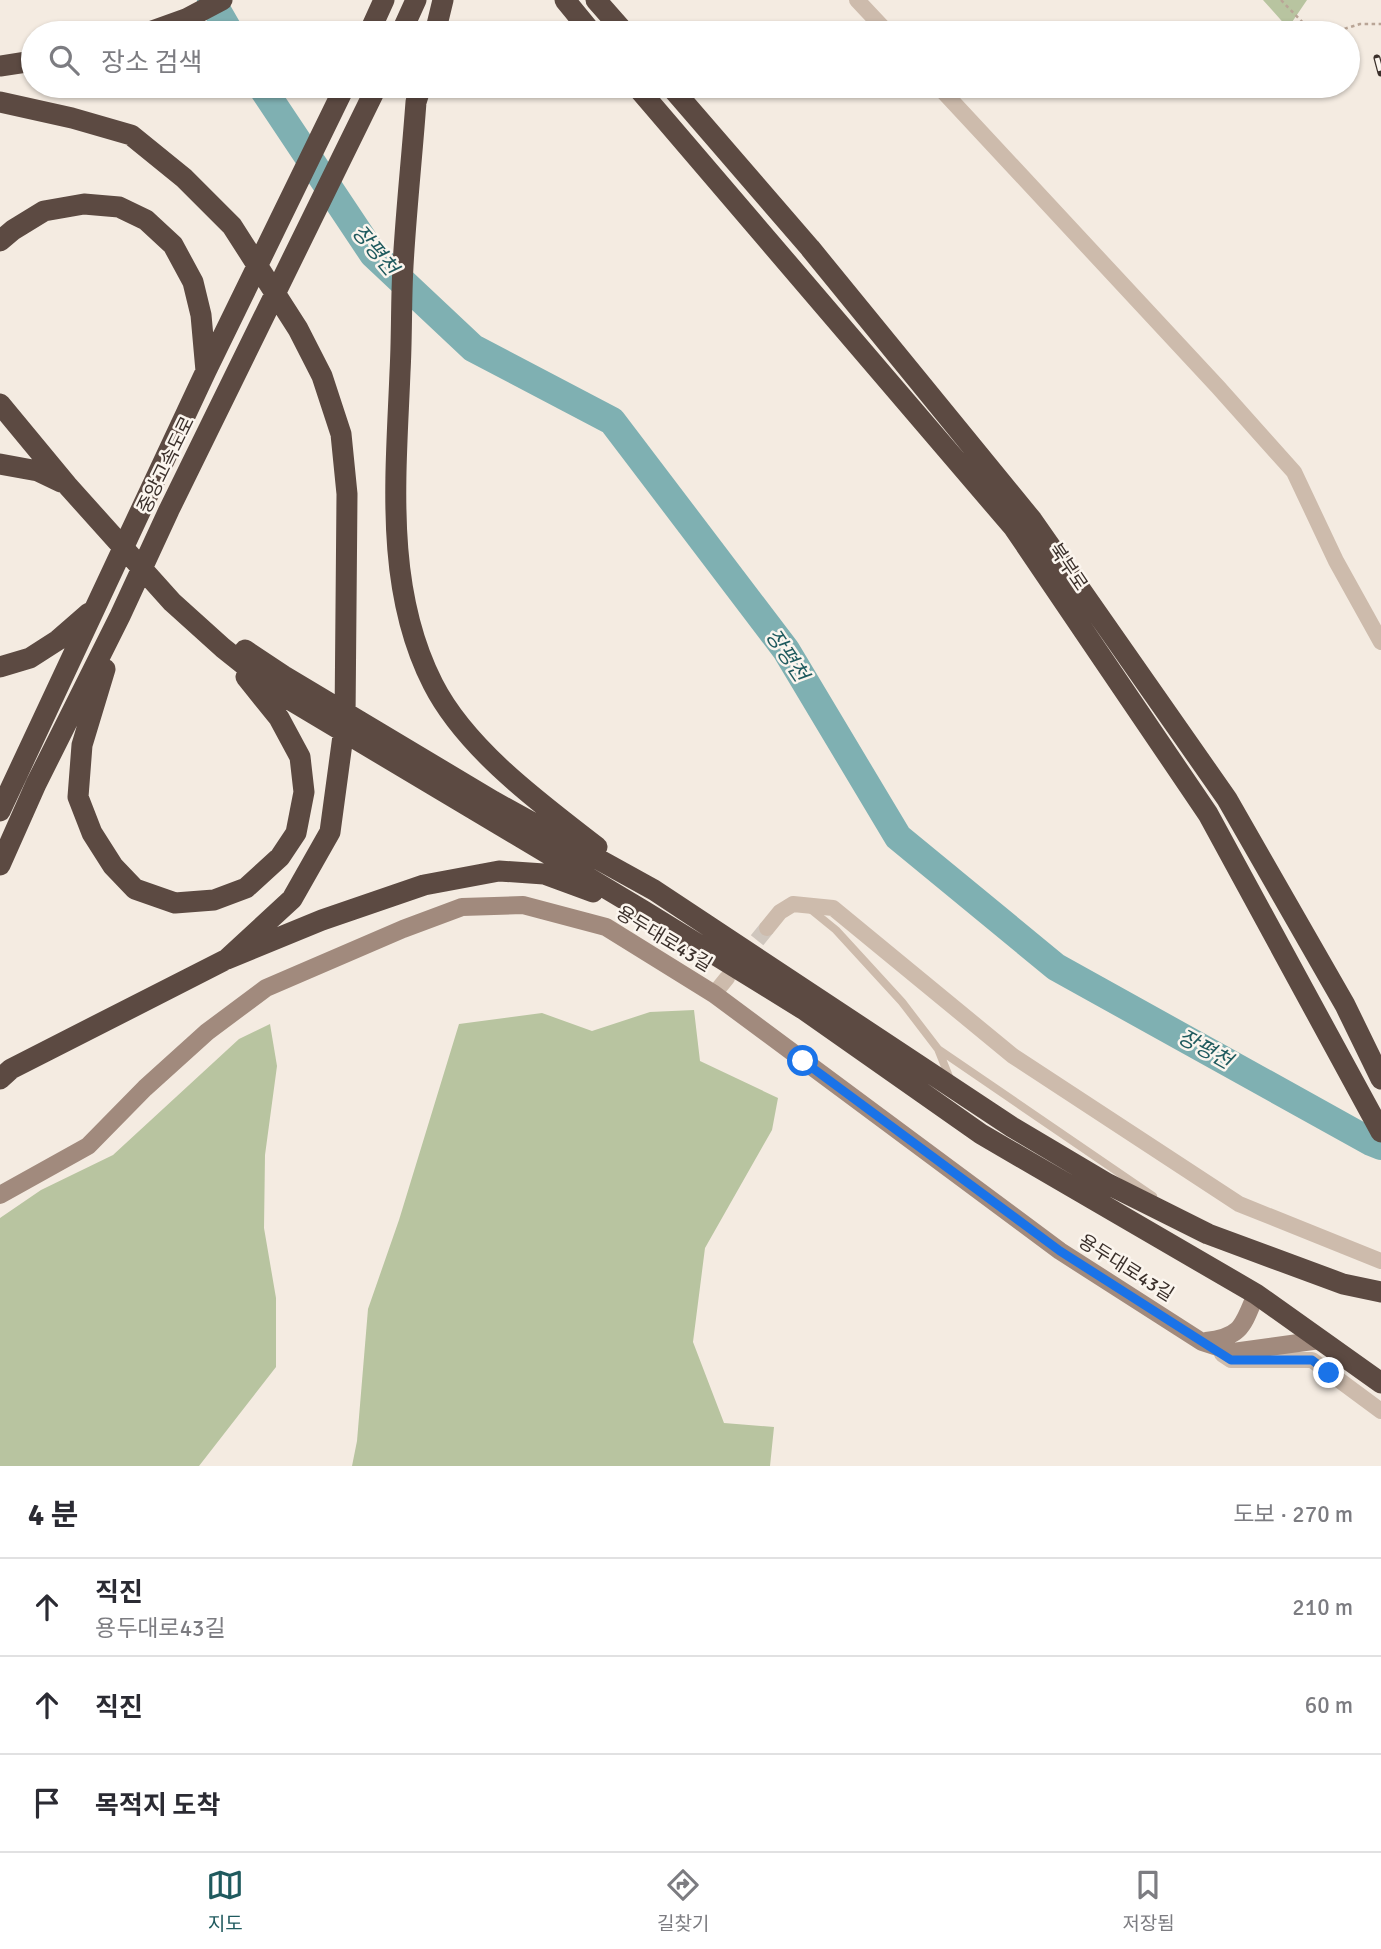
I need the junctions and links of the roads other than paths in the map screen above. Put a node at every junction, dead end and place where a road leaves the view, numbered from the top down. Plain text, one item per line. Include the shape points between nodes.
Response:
1 (222, 0) edge
2 (384, 0) edge
3 (416, 0) edge
4 (443, 0) edge
5 (565, 0) edge
6 (596, 0) edge
7 (857, 0) edge
8 (181, 21) edge
9 (374, 21) edge
10 (406, 21) edge
11 (438, 21) edge
12 (582, 21) edge
13 (614, 21) edge
14 (877, 21) edge
15 (21, 63) edge
16 (0, 66) edge
17 (339, 98) edge
18 (371, 98) edge
19 (418, 98) edge
20 (646, 98) edge
21 (680, 98) edge
22 (949, 98) edge
23 (0, 102) edge
24 (0, 241) edge
25 (206, 371) junction
26 (0, 393) edge
27 (0, 404) edge
28 (0, 464) edge
29 (67, 485) junction
30 (96, 607) junction
31 (120, 616) junction
32 (1381, 642) edge
33 (223, 648) junction
34 (0, 667) edge
35 (0, 811) edge
36 (0, 865) edge
37 (654, 890) junction
38 (806, 905) junction
39 (644, 911) junction
40 (767, 928) tunnel mouth
41 (227, 959) junction
42 (727, 978) dead end
43 (714, 993) junction
44 (938, 1049) junction
45 (0, 1079) edge
46 (1381, 1079) edge
47 (954, 1088) junction
48 (1381, 1132) edge
49 (0, 1195) edge
50 (1208, 1234) junction
51 (1381, 1261) edge
52 (1381, 1292) edge
53 (1255, 1294) junction
54 (1320, 1340) junction
55 (1202, 1342) junction
56 (1381, 1383) edge
57 (1381, 1411) edge

1 - 8 highway
2 - 9 highway
3 - 10 highway
4 - 11 highway
5 - 12 highway
6 - 13 highway
7 - 14 street
15 - 16 highway
17 - 25 highway, 중앙고속도로
18 - 31 highway, 중앙고속도로
19 - 37 highway via 403,267 396,490 398,563 412,633 433,685 465,733 540,803
20 - 48 highway, 북부로 via 1014,528 1208,814
21 - 46 highway, 북부로 via 810,248 1032,520 1227,799 1345,1005
22 - 32 street via 1294,472
23 - 41 highway via 131,135 184,178 232,226 298,329 322,376 341,434 347,494 345,721 330,832 292,899
24 - 25 highway via 44,211 85,204 119,207 146,220 173,245 193,282
25 - 30 highway, 중앙고속도로
26 - 37 highway via 178,593 240,647 494,801
27 - 29 highway
28 - 29 highway via 38,471
29 - 33 highway via 172,602
30 - 34 highway via 30,658
30 - 35 highway, 중앙고속도로
31 - 33 highway via 82,745 78,797 113,866 135,889 175,902 214,900 246,888 280,857 296,833 304,792 300,757 279,718
31 - 36 highway, 중앙고속도로
33 - 39 highway via 282,695
37 - 47 highway
38 - 40 street via 793,904
38 - 44 lane via 846,940
38 - 51 street via 833,908 1013,1056 1239,1204
39 - 41 highway via 544,874 499,871 424,885
39 - 53 highway via 803,1009 981,1134
41 - 45 highway via 11,1069
42 - 43 street
43 - 49 street, 용두대로43길 via 606,927 523,905 462,908 266,988 207,1032 88,1146
43 - 55 street, 용두대로43길 via 1060,1251
44 - 47 lane
44 - 50 lane
47 - 50 highway via 1108,1184
50 - 52 highway via 1343,1284
53 - 54 highway
53 - 55 street via 1242,1328 1227,1339
54 - 55 street, 용두대로43길 via 1233,1352
54 - 56 highway
55 - 57 street via 1231,1360 1312,1360

